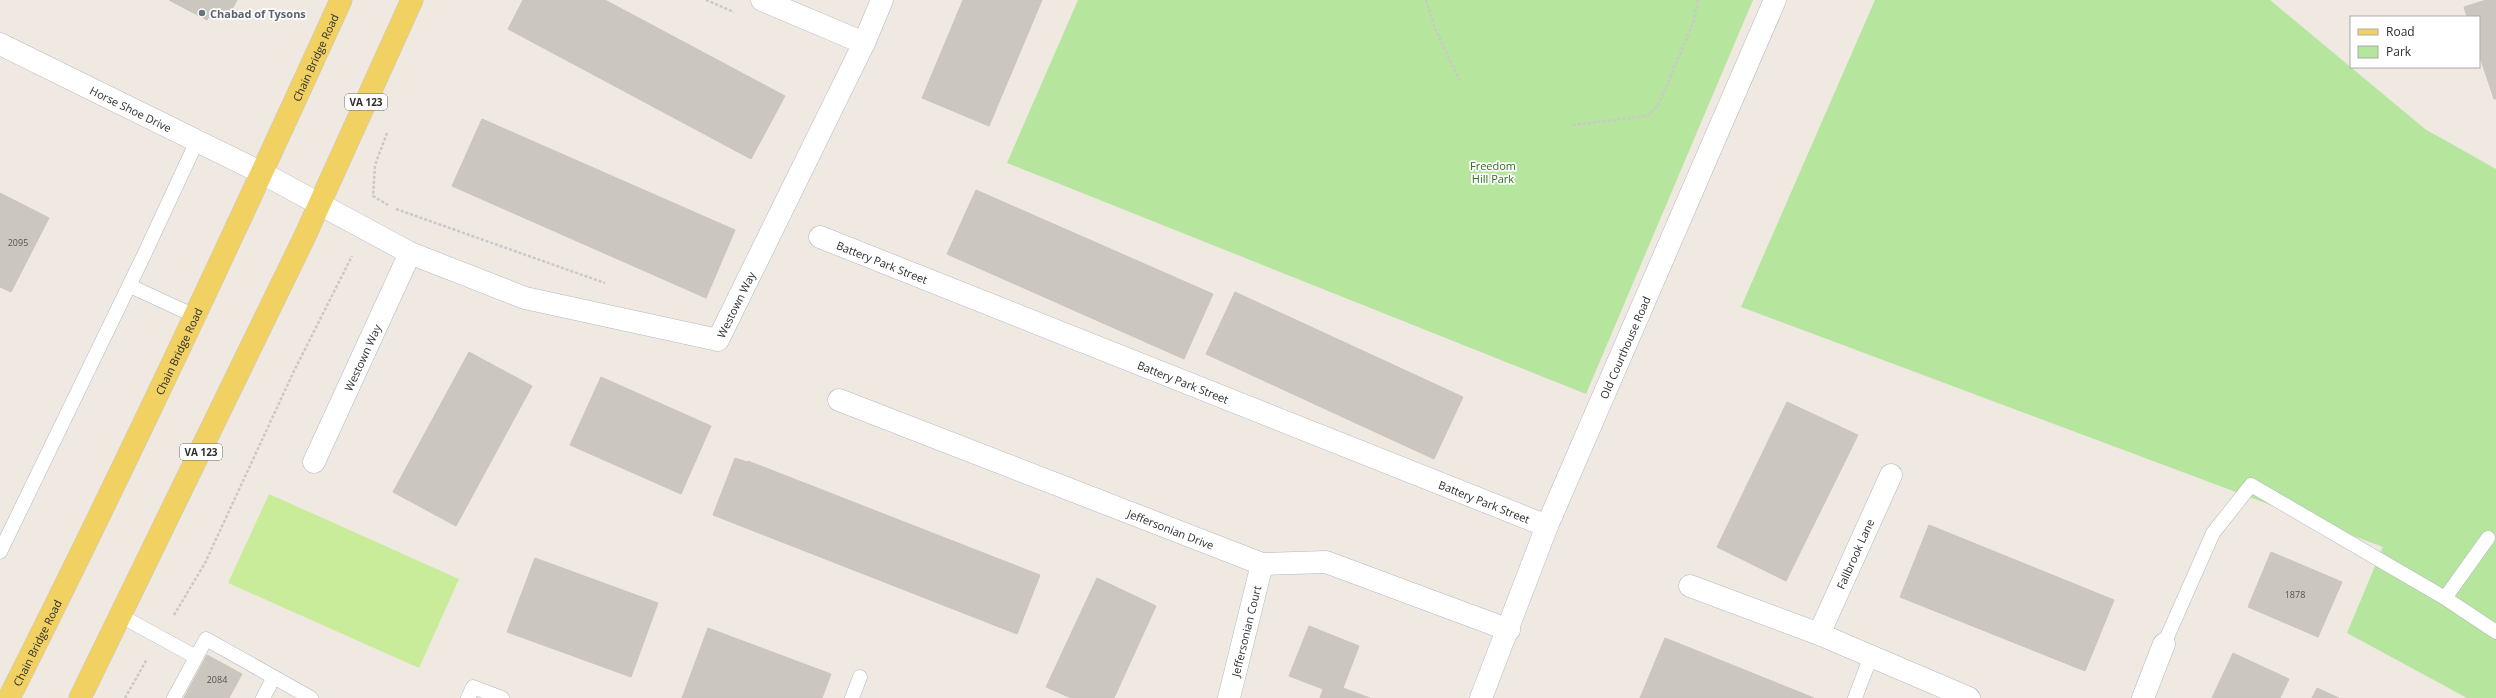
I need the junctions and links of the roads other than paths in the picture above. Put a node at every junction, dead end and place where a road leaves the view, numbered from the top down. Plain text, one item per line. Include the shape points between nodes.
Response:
1 (341, 0) edge
2 (412, 0) edge
3 (762, 0) edge
4 (882, 0) edge
5 (1775, 0) edge
6 (864, 43) junction
7 (0, 44) edge
8 (197, 141) junction
9 (262, 173) junction
10 (320, 205) junction
11 (820, 237) dead end
12 (410, 253) junction
13 (130, 286) junction
14 (195, 316) junction
15 (839, 400) dead end
16 (314, 462) dead end
17 (1890, 474) dead end
18 (1547, 526) junction
19 (2488, 538) dead end
20 (0, 552) edge
21 (1262, 564) junction
22 (1690, 586) dead end
23 (2445, 598) junction
24 (121, 616) junction
25 (1509, 630) junction
26 (2496, 632) edge
27 (1819, 634) junction
28 (2164, 644) joint
29 (1871, 656) junction
30 (196, 657) junction
31 (274, 677) junction
32 (860, 677) dead end
33 (8, 698) edge
34 (80, 698) edge
35 (174, 698) edge
36 (263, 698) edge
37 (311, 698) edge
38 (468, 698) edge
39 (502, 698) edge
40 (852, 698) edge
41 (1228, 698) edge
42 (1481, 698) edge
43 (1855, 698) edge
44 (1969, 698) edge
45 (2143, 698) edge

1 - 9 main road, Chain Bridge Road
2 - 10 main road, VA 123
3 - 6 street
4 - 6 street, Westown Way
5 - 18 street, Old Courthouse Road
6 - 12 street, Westown Way via 718,340 525,298
7 - 8 street, Horse Shoe Drive
8 - 9 street, Horse Shoe Drive
8 - 13 lane
9 - 10 street, Westown Way
9 - 14 main road, Chain Bridge Road
10 - 12 street, Westown Way
10 - 24 main road, VA 123
11 - 18 street, Battery Park Street
12 - 16 street, Westown Way
13 - 14 lane
13 - 20 lane
14 - 33 main road, Chain Bridge Road via 76,565
15 - 21 street, Jeffersonian Drive
17 - 27 street, Fallbrook Lane
18 - 25 street, Old Courthouse Road
19 - 23 lane
21 - 25 street, Jeffersonian Drive via 1326,562
21 - 41 street, Jeffersonian Court
22 - 27 street
23 - 26 lane
23 - 28 lane via 2251,485 2213,534
24 - 30 lane
24 - 34 main road, VA 123
25 - 42 street, Old Courthouse Road
27 - 29 street
28 - 45 street
29 - 43 lane
29 - 44 street
30 - 31 lane via 206,639
30 - 35 lane via 187,683
31 - 36 lane
31 - 37 lane
32 - 40 lane
38 - 39 lane via 473,686

